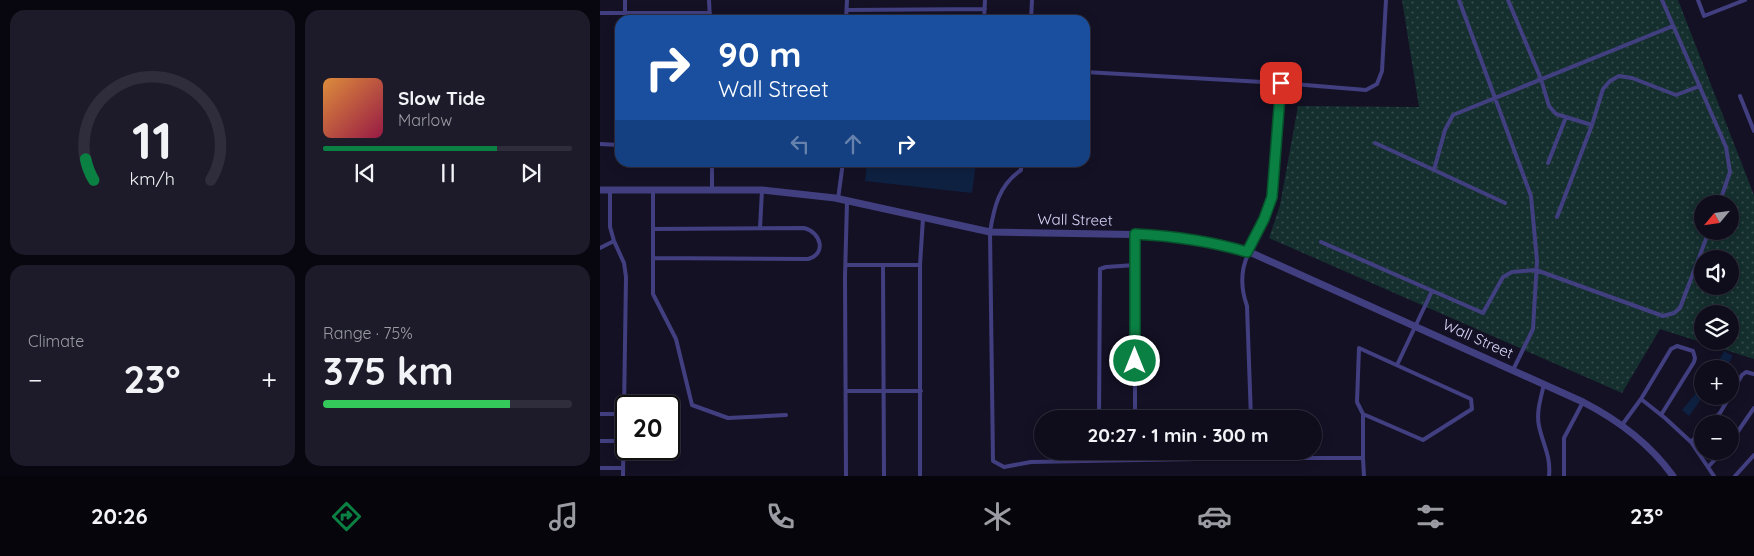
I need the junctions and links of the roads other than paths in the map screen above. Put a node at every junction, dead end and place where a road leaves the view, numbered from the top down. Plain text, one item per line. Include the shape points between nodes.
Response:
1 (625, 0) edge
2 (709, 0) edge
3 (847, 0) edge
4 (985, 0) edge
5 (1032, 0) edge
6 (1386, 0) edge
7 (1459, 0) edge
8 (1508, 0) edge
9 (1662, 0) edge
10 (1698, 0) edge
11 (1727, 0) edge
12 (1745, 0) edge
13 (1729, 6) junction
14 (985, 9) junction
15 (847, 10) junction
16 (600, 13) edge
17 (625, 13) junction
18 (682, 13) joint
19 (710, 13) joint
20 (846, 15) edge
21 (984, 15) edge
22 (1030, 15) edge
23 (1673, 26) junction
24 (1090, 72) edge
25 (1541, 79) junction
26 (1281, 83) junction
27 (1700, 86) junction
28 (1740, 96) dead end
29 (1495, 97) junction
30 (1566, 117) junction
31 (1592, 126) junction
32 (1754, 131) edge
33 (1374, 143) dead end
34 (600, 144) edge
35 (615, 145) edge
36 (1548, 163) dead end
37 (712, 167) edge
38 (842, 167) edge
39 (1020, 167) edge
40 (1434, 170) junction
41 (600, 190) edge
42 (610, 190) junction
43 (653, 190) junction
44 (712, 190) junction
45 (762, 190) junction
46 (1722, 195) edge
47 (838, 199) junction
48 (847, 202) junction
49 (1505, 203) dead end
50 (1557, 217) dead end
51 (923, 218) junction
52 (760, 228) junction
53 (653, 229) junction
54 (990, 232) junction
55 (1135, 234) junction
56 (1706, 240) edge
57 (614, 241) junction
58 (1321, 242) dead end
59 (600, 248) edge
60 (1247, 252) junction
61 (654, 258) junction
62 (846, 265) junction
63 (883, 265) junction
64 (920, 265) junction
65 (1135, 266) junction
66 (1536, 270) junction
67 (1432, 291) junction
68 (1416, 326) junction
69 (1397, 365) junction
70 (1513, 370) junction
71 (1754, 374) edge
72 (1544, 384) junction
73 (846, 391) junction
74 (883, 391) junction
75 (921, 391) junction
76 (623, 395) edge
77 (1640, 399) junction
78 (1583, 402) junction
79 (1754, 408) edge
80 (1099, 410) edge
81 (1134, 410) edge
82 (1251, 410) edge
83 (600, 414) edge
84 (615, 414) edge
85 (1362, 414) junction
86 (786, 415) dead end
87 (1661, 415) junction
88 (1718, 415) edge
89 (1622, 425) junction
90 (1739, 430) edge
91 (1694, 439) edge
92 (600, 441) edge
93 (615, 441) edge
94 (1691, 442) junction
95 (1754, 455) edge
96 (1322, 458) edge
97 (1363, 458) junction
98 (623, 460) edge
99 (1134, 460) edge
100 (1715, 460) edge
101 (1098, 461) joint
102 (600, 468) edge
103 (623, 468) junction
104 (1708, 468) junction
105 (623, 476) edge
106 (846, 476) edge
107 (884, 476) edge
108 (920, 476) edge
109 (1364, 476) edge
110 (1549, 476) edge
111 (1564, 476) edge
112 (1673, 476) edge
113 (1714, 476) edge
114 (1736, 476) edge

1 - 17 lane
2 - 19 lane
3 - 15 lane
4 - 14 lane
5 - 22 lane
6 - 26 lane via 1382,72 1372,88 1361,90
7 - 29 lane
8 - 25 lane
9 - 23 lane
10 - 13 lane via 1704,16
11 - 13 lane
12 - 13 lane
14 - 15 lane
14 - 21 lane
15 - 20 lane
16 - 17 lane
17 - 18 lane
18 - 19 lane
23 - 25 lane
23 - 27 lane
24 - 26 lane
25 - 29 lane
25 - 30 lane via 1549,106 1556,114
26 - 60 lane via 1272,197
27 - 31 lane via 1676,95 1619,76 1603,89
27 - 46 lane via 1726,147 1730,172
28 - 32 lane
29 - 40 lane via 1454,115 1445,130
29 - 66 lane via 1531,196
30 - 31 lane
30 - 36 lane
31 - 50 lane
33 - 40 lane
34 - 35 lane
37 - 44 lane
38 - 47 lane
39 - 54 lane via 1004,185 994,208
40 - 49 lane
41 - 42 street, Wall Street
42 - 43 street, Wall Street
42 - 57 lane via 610,227
43 - 44 street, Wall Street
43 - 53 lane
44 - 45 street, Wall Street
45 - 47 street, Wall Street
45 - 52 lane
47 - 48 street, Wall Street
48 - 51 street, Wall Street
48 - 62 lane
51 - 54 street, Wall Street
51 - 64 lane
52 - 53 lane
52 - 61 lane via 810,229 818,236 817,253 808,259
53 - 61 lane
54 - 55 street, Wall Street
54 - 101 lane via 993,461 1004,467 1031,462
55 - 60 street, Wall Street via 1195,239
55 - 65 lane
56 - 66 lane via 1680,308 1663,316
57 - 59 lane
57 - 76 lane via 624,263 626,277
58 - 67 lane
60 - 68 street, Wall Street
60 - 82 lane via 1242,292 1247,306
61 - 86 lane via 653,294 676,339 692,405 728,418
62 - 63 lane
62 - 73 lane
63 - 64 lane
63 - 74 lane
64 - 75 lane
65 - 80 lane via 1100,269
65 - 81 lane
66 - 67 lane via 1503,276 1483,313
66 - 70 lane via 1533,329
67 - 68 lane
68 - 69 lane
68 - 70 street, Wall Street
69 - 85 lane via 1359,348 1357,402
69 - 85 lane via 1471,399 1472,409 1424,440
70 - 72 street, Wall Street
71 - 88 lane via 1746,372 1742,375
72 - 78 street, Wall Street
72 - 110 lane via 1538,410 1539,427 1550,463
73 - 74 lane
73 - 106 lane
74 - 75 lane
74 - 107 lane
75 - 108 lane
77 - 87 lane
77 - 87 lane via 1671,349 1677,346 1693,351 1694,362
77 - 89 lane
78 - 89 street, Wall Street
78 - 111 lane via 1564,438
79 - 90 lane
83 - 84 lane
85 - 97 lane
87 - 94 lane
89 - 112 street, Wall Street via 1648,447
91 - 94 lane
92 - 93 lane
94 - 104 lane
95 - 114 lane
96 - 97 lane
97 - 109 lane
98 - 103 lane
99 - 101 lane
100 - 104 lane
102 - 103 lane
103 - 105 lane
104 - 113 lane

